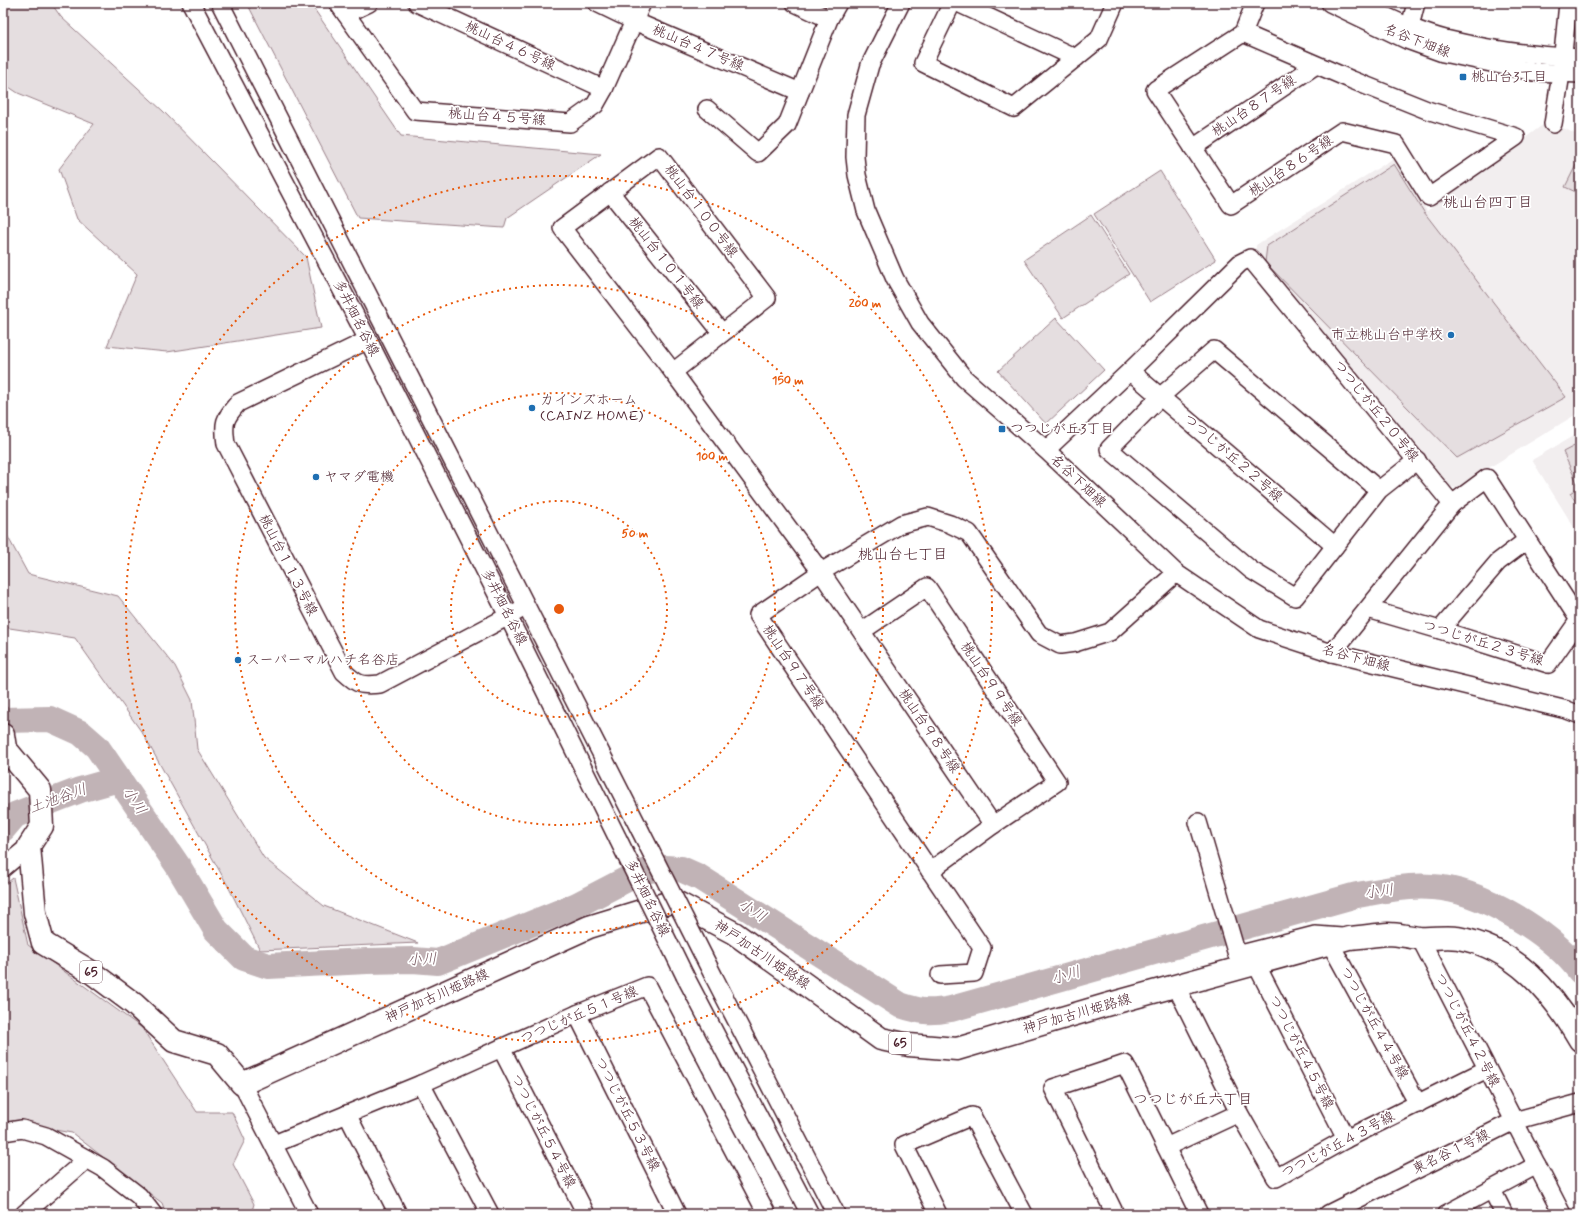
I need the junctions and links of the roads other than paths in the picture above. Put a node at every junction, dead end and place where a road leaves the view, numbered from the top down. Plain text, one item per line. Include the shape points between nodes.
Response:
1 (191, 3) edge
2 (220, 3) edge
3 (370, 3) edge
4 (417, 3) edge
5 (597, 3) edge
6 (642, 3) edge
7 (795, 3) edge
8 (838, 3) edge
9 (901, 3) edge
10 (952, 3) edge
11 (958, 3) edge
12 (1115, 3) edge
13 (1255, 3) edge
14 (1330, 3) edge
15 (1358, 3) edge
16 (1416, 3) edge
17 (1568, 3) edge
18 (342, 9) edge
19 (829, 19) junction
20 (634, 21) junction
21 (1243, 34) junction
22 (1408, 34) junction
23 (1562, 57) junction
24 (1076, 58) junction
25 (1580, 58) edge
26 (1316, 65) junction
27 (1561, 74) junction
28 (1580, 74) edge
29 (604, 89) junction
30 (800, 92) junction
31 (707, 109) dead end
32 (1553, 124) dead end
33 (1193, 148) junction
34 (610, 192) junction
35 (722, 333) junction
36 (368, 340) junction
37 (1130, 371) junction
38 (673, 372) junction
39 (1161, 396) junction
40 (1046, 450) junction
41 (1417, 460) junction
42 (1380, 490) junction
43 (1452, 504) junction
44 (1527, 540) junction
45 (1334, 546) junction
46 (821, 572) junction
47 (1176, 574) junction
48 (525, 607) junction
49 (1368, 609) junction
50 (508, 616) junction
51 (1440, 630) junction
52 (862, 631) junction
53 (1332, 653) junction
54 (1580, 715) edge
55 (3, 735) edge
56 (1198, 822) dead end
57 (993, 825) junction
58 (28, 846) junction
59 (3, 868) edge
60 (930, 871) junction
61 (1420, 938) junction
62 (1340, 941) junction
63 (1247, 959) junction
64 (940, 975) dead end
65 (1176, 986) junction
66 (577, 1014) junction
67 (1580, 1040) edge
68 (500, 1048) junction
69 (1487, 1069) junction
70 (242, 1084) junction
71 (421, 1084) junction
72 (1580, 1103) edge
73 (1418, 1104) junction
74 (1239, 1113) junction
75 (347, 1114) junction
76 (1514, 1121) junction
77 (3, 1132) edge
78 (1346, 1140) junction
79 (274, 1144) junction
80 (1166, 1146) junction
81 (87, 1159) junction
82 (1536, 1165) junction
83 (1492, 1190) junction
84 (24, 1214) edge
85 (153, 1214) edge
86 (310, 1214) edge
87 (398, 1214) edge
88 (490, 1214) edge
89 (586, 1214) edge
90 (677, 1214) edge
91 (767, 1214) edge
92 (810, 1214) edge
93 (836, 1214) edge
94 (938, 1214) edge
95 (1024, 1214) edge
96 (1115, 1214) edge
97 (1199, 1214) edge
98 (1328, 1214) edge
99 (1446, 1214) edge
100 (1504, 1214) edge
101 (1562, 1214) edge

1 - 36 street, 多井畑名谷線
2 - 48 street, 多井畑名谷線 via 387,329
3 - 18 street
4 - 29 street, 桃山台４６号線
5 - 20 street, 桃山台４７号線
6 - 20 street, 桃山台４５号線
7 - 19 street
8 - 19 street
9 - 40 street, 名谷下畑線 via 870,65 856,115 857,175 866,211 895,279 920,323 964,378
10 - 24 street via 923,63 1014,108
11 - 24 street
12 - 24 street via 1099,39
13 - 21 street
14 - 22 street, 名谷下畑線
15 - 22 street, 名谷下畑線
16 - 22 street
17 - 23 street
18 - 29 street, 桃山台４５号線 via 415,111 570,123 595,105
19 - 30 street
20 - 29 street, 桃山台４５号線
20 - 30 street, 桃山台４７号線
21 - 26 street, 桃山台８６号線
21 - 33 street, 桃山台８６号線 via 1155,90
22 - 23 street, 名谷下畑線
22 - 27 street, 名谷下畑線 via 1443,53 1534,72
23 - 25 street, 名谷下畑線
23 - 27 street
26 - 33 street, 桃山台８７号線
26 - 33 street, 桃山台８６号線 via 1427,110 1516,137 1430,197 1396,144 1342,131 1231,205
27 - 28 street, 名谷下畑線
27 - 32 street
30 - 31 street via 787,125 758,153
34 - 35 street, 桃山台１０１号線
34 - 35 street, 桃山台１００号線 via 659,156 767,298
34 - 38 street, 桃山台１００号線 via 562,228
35 - 38 street, 桃山台１００号線
36 - 50 street, 多井畑名谷線
36 - 50 street, 桃山台１１３号線 via 238,403 227,415 224,428 226,444 344,672 356,683 380,684
37 - 39 street, つつじが丘２２号線
37 - 40 street, つつじが丘２０号線
37 - 41 street, つつじが丘２０号線 via 1240,263 1250,258
38 - 46 street, 桃山台１００号線
39 - 42 street via 1214,350
39 - 45 street, つつじが丘２２号線
39 - 45 street via 1109,449 1251,570 1295,597
40 - 47 street, 名谷下畑線
41 - 42 street
41 - 43 street, つつじが丘２０号線
42 - 45 street
43 - 44 street, つつじが丘２３号線 via 1487,478
43 - 49 street
44 - 51 street via 1498,562
44 - 51 street, つつじが丘２３号線 via 1579,620 1548,664
46 - 47 street, 桃山台９７号線 via 901,524 928,517 969,534 1039,634 1060,645 1110,632
46 - 52 street, 桃山台９８号線
46 - 60 street, 桃山台９７号線 via 758,616
47 - 53 street, 名谷下畑線 via 1259,629
48 - 50 street, 桃山台１１３号線
48 - 93 street, 多井畑名谷線, bridge
49 - 51 street, つつじが丘２３号線
49 - 53 street
50 - 92 street, 多井畑名谷線, bridge via 685,976
52 - 57 street, 桃山台９８号線
52 - 57 street, 桃山台９９号線 via 927,587 1057,782
53 - 54 street, 名谷下畑線
55 - 58 main road via 5,748 40,790 42,826
56 - 63 street, つつじが丘４５号線 via 1217,884
57 - 60 street
58 - 59 street
58 - 70 main road, 65 via 35,913 44,943 128,999 174,1041 217,1054
60 - 64 street, 桃山台９７号線 via 982,948 974,973
61 - 62 main road, 神戸加古川姫路線 / 65 via 1390,934
61 - 67 main road, 神戸加古川姫路線 / 65 via 1457,938 1486,946 1507,957 1545,989
61 - 69 street, つつじが丘４２号線
62 - 63 main road, 神戸加古川姫路線 / 65
62 - 73 street, つつじが丘４４号線
63 - 65 main road, 神戸加古川姫路線 / 65
63 - 78 street, つつじが丘４５号線
65 - 70 main road, 神戸加古川姫路線 / 65 via 957,1049 909,1045 880,1039 734,933 674,900 589,927
65 - 74 street, つつじが丘４３号線
66 - 68 street, つつじが丘５１号線
66 - 90 street, つつじが丘５３号線
66 - 91 street, つつじが丘５１号線 via 647,986
68 - 71 street, つつじが丘５１号線
68 - 89 street, つつじが丘５４号線
69 - 73 street, つつじが丘４３号線
69 - 76 street, つつじが丘４２号線
70 - 79 street
71 - 75 street, つつじが丘５１号線
71 - 88 street
72 - 76 street, 東名谷１号線
73 - 78 street, つつじが丘４３号線
74 - 78 street, つつじが丘４３号線 via 1276,1178
74 - 80 street
75 - 79 street, つつじが丘５１号線
75 - 87 street
76 - 82 street, つつじが丘４２号線
76 - 98 street, 東名谷１号線
77 - 81 street via 22,1129 46,1136
79 - 86 street
80 - 96 street via 1125,1064 1053,1088
80 - 97 street
81 - 84 street
81 - 85 street via 139,1196
82 - 83 street
82 - 101 street, つつじが丘４２号線
83 - 99 street
83 - 100 street
94 - 95 street via 904,1145 972,1116

